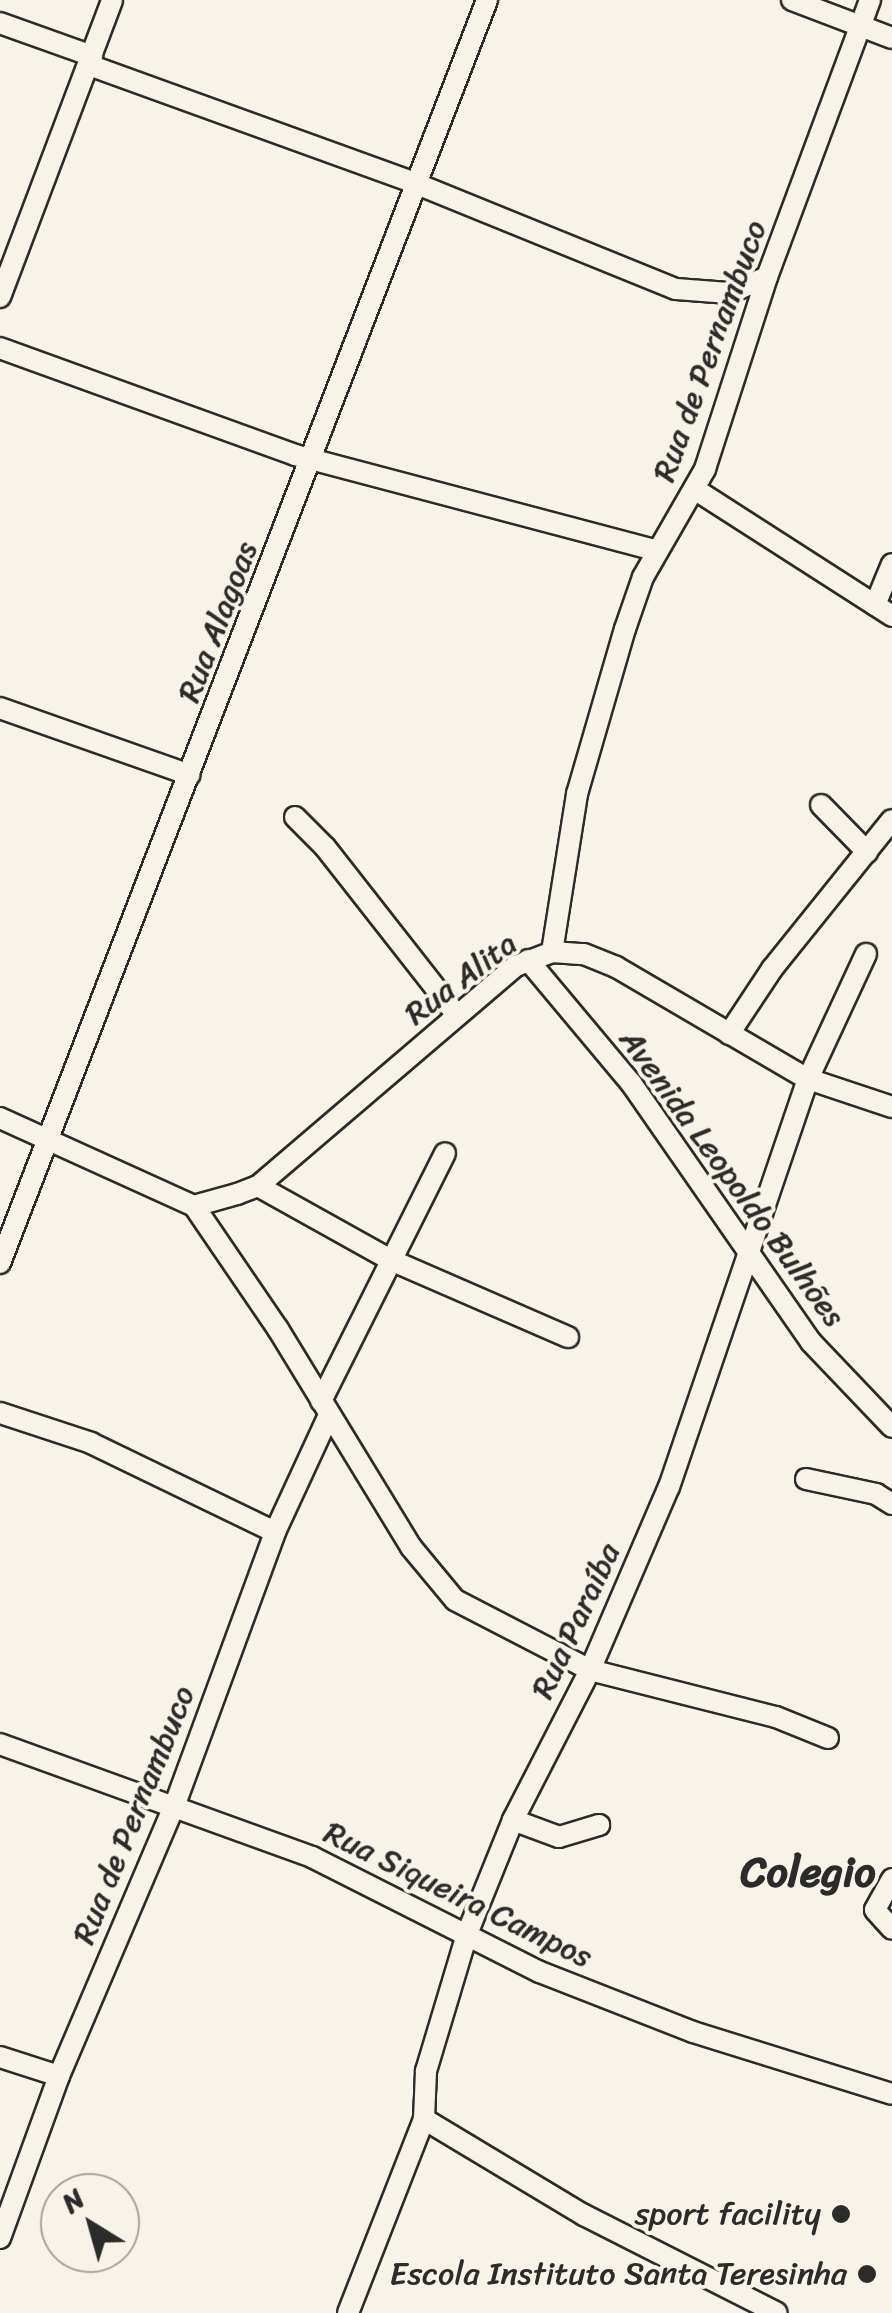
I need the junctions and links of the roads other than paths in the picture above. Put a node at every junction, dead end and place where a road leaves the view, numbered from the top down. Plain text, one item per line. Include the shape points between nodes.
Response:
1 (112, 0) edge
2 (487, 0) edge
3 (792, 0) edge
4 (870, 0) edge
5 (0, 24) edge
6 (860, 26) junction
7 (892, 38) edge
8 (91, 60) junction
9 (416, 184) junction
10 (767, 277) junction
11 (0, 297) edge
12 (0, 348) edge
13 (313, 460) junction
14 (696, 490) junction
15 (658, 550) junction
16 (892, 564) edge
17 (883, 611) edge
18 (0, 708) edge
19 (190, 775) junction
20 (821, 805) dead end
21 (295, 817) dead end
22 (892, 820) edge
23 (867, 852) junction
24 (552, 952) junction
25 (866, 954) dead end
26 (528, 960) junction
27 (456, 1014) junction
28 (729, 1034) junction
29 (808, 1079) junction
30 (892, 1106) edge
31 (0, 1118) edge
32 (48, 1139) junction
33 (445, 1153) dead end
34 (258, 1186) junction
35 (194, 1206) junction
36 (750, 1253) junction
37 (393, 1261) junction
38 (0, 1263) edge
39 (568, 1337) dead end
40 (325, 1408) junction
41 (0, 1413) edge
42 (892, 1427) edge
43 (806, 1479) dead end
44 (892, 1504) edge
45 (275, 1532) junction
46 (590, 1670) junction
47 (828, 1738) dead end
48 (0, 1744) edge
49 (174, 1807) junction
50 (512, 1820) junction
51 (599, 1825) dead end
52 (887, 1887) edge
53 (892, 1928) edge
54 (466, 1934) junction
55 (0, 2057) edge
56 (60, 2076) junction
57 (892, 2094) edge
58 (424, 2118) junction
59 (0, 2238) edge
60 (348, 2313) edge
61 (777, 2313) edge

1 - 8 street
2 - 9 street, Rua Alagoas
3 - 6 street
4 - 6 street, Rua de Pernambuco
5 - 8 street
6 - 7 street
6 - 10 street, Rua de Pernambuco
8 - 9 street
8 - 11 street
9 - 10 street via 676,289 729,293
9 - 13 street, Rua Alagoas
10 - 14 street, Rua de Pernambuco
12 - 13 street
13 - 15 street
13 - 19 street, Rua Alagoas
14 - 15 street, Rua de Pernambuco
14 - 17 street
15 - 24 street, Rua de Pernambuco via 598,710
16 - 17 street
18 - 19 street
19 - 32 street, Rua Alagoas
20 - 23 street
21 - 27 street
22 - 23 street
23 - 28 street via 772,969
24 - 26 street, Rua Alita
24 - 28 street, Rua Alita via 584,954 616,968
25 - 29 street, Rua Paraíba
26 - 27 street, Rua Alita
26 - 36 street, Avenida Leopoldo Bulhões via 631,1083
27 - 34 street, Rua Alita
28 - 29 street, Rua Alita
29 - 30 street, Rua Alita
29 - 36 street, Rua Paraíba
31 - 32 street
32 - 35 street
32 - 38 street, Rua Alagoas
33 - 37 street, Rua de Pernambuco
34 - 35 street
34 - 37 street
35 - 40 street
36 - 42 street, Avenida Leopoldo Bulhões via 811,1342
36 - 46 street, Rua Paraíba via 669,1487
37 - 39 street
37 - 40 street, Rua de Pernambuco
40 - 45 street, Rua de Pernambuco
40 - 46 street via 440,1586 478,1614
41 - 45 street via 91,1444
43 - 44 street via 876,1494
45 - 49 street, Rua de Pernambuco
46 - 47 street
46 - 50 street, Rua Paraíba
48 - 49 street, Rua Siqueira Campos
49 - 54 street, Rua Siqueira Campos via 312,1857
49 - 56 street, Rua de Pernambuco
50 - 51 street via 558,1838
50 - 54 street, Rua Paraíba
52 - 53 street via 875,1910
54 - 57 street, Rua Siqueira Campos via 540,1972 694,2032
54 - 58 street, Rua Paraíba via 426,2072
55 - 56 street
56 - 59 street, Rua de Pernambuco
58 - 60 street, Rua Paraíba
58 - 61 street via 584,2215

